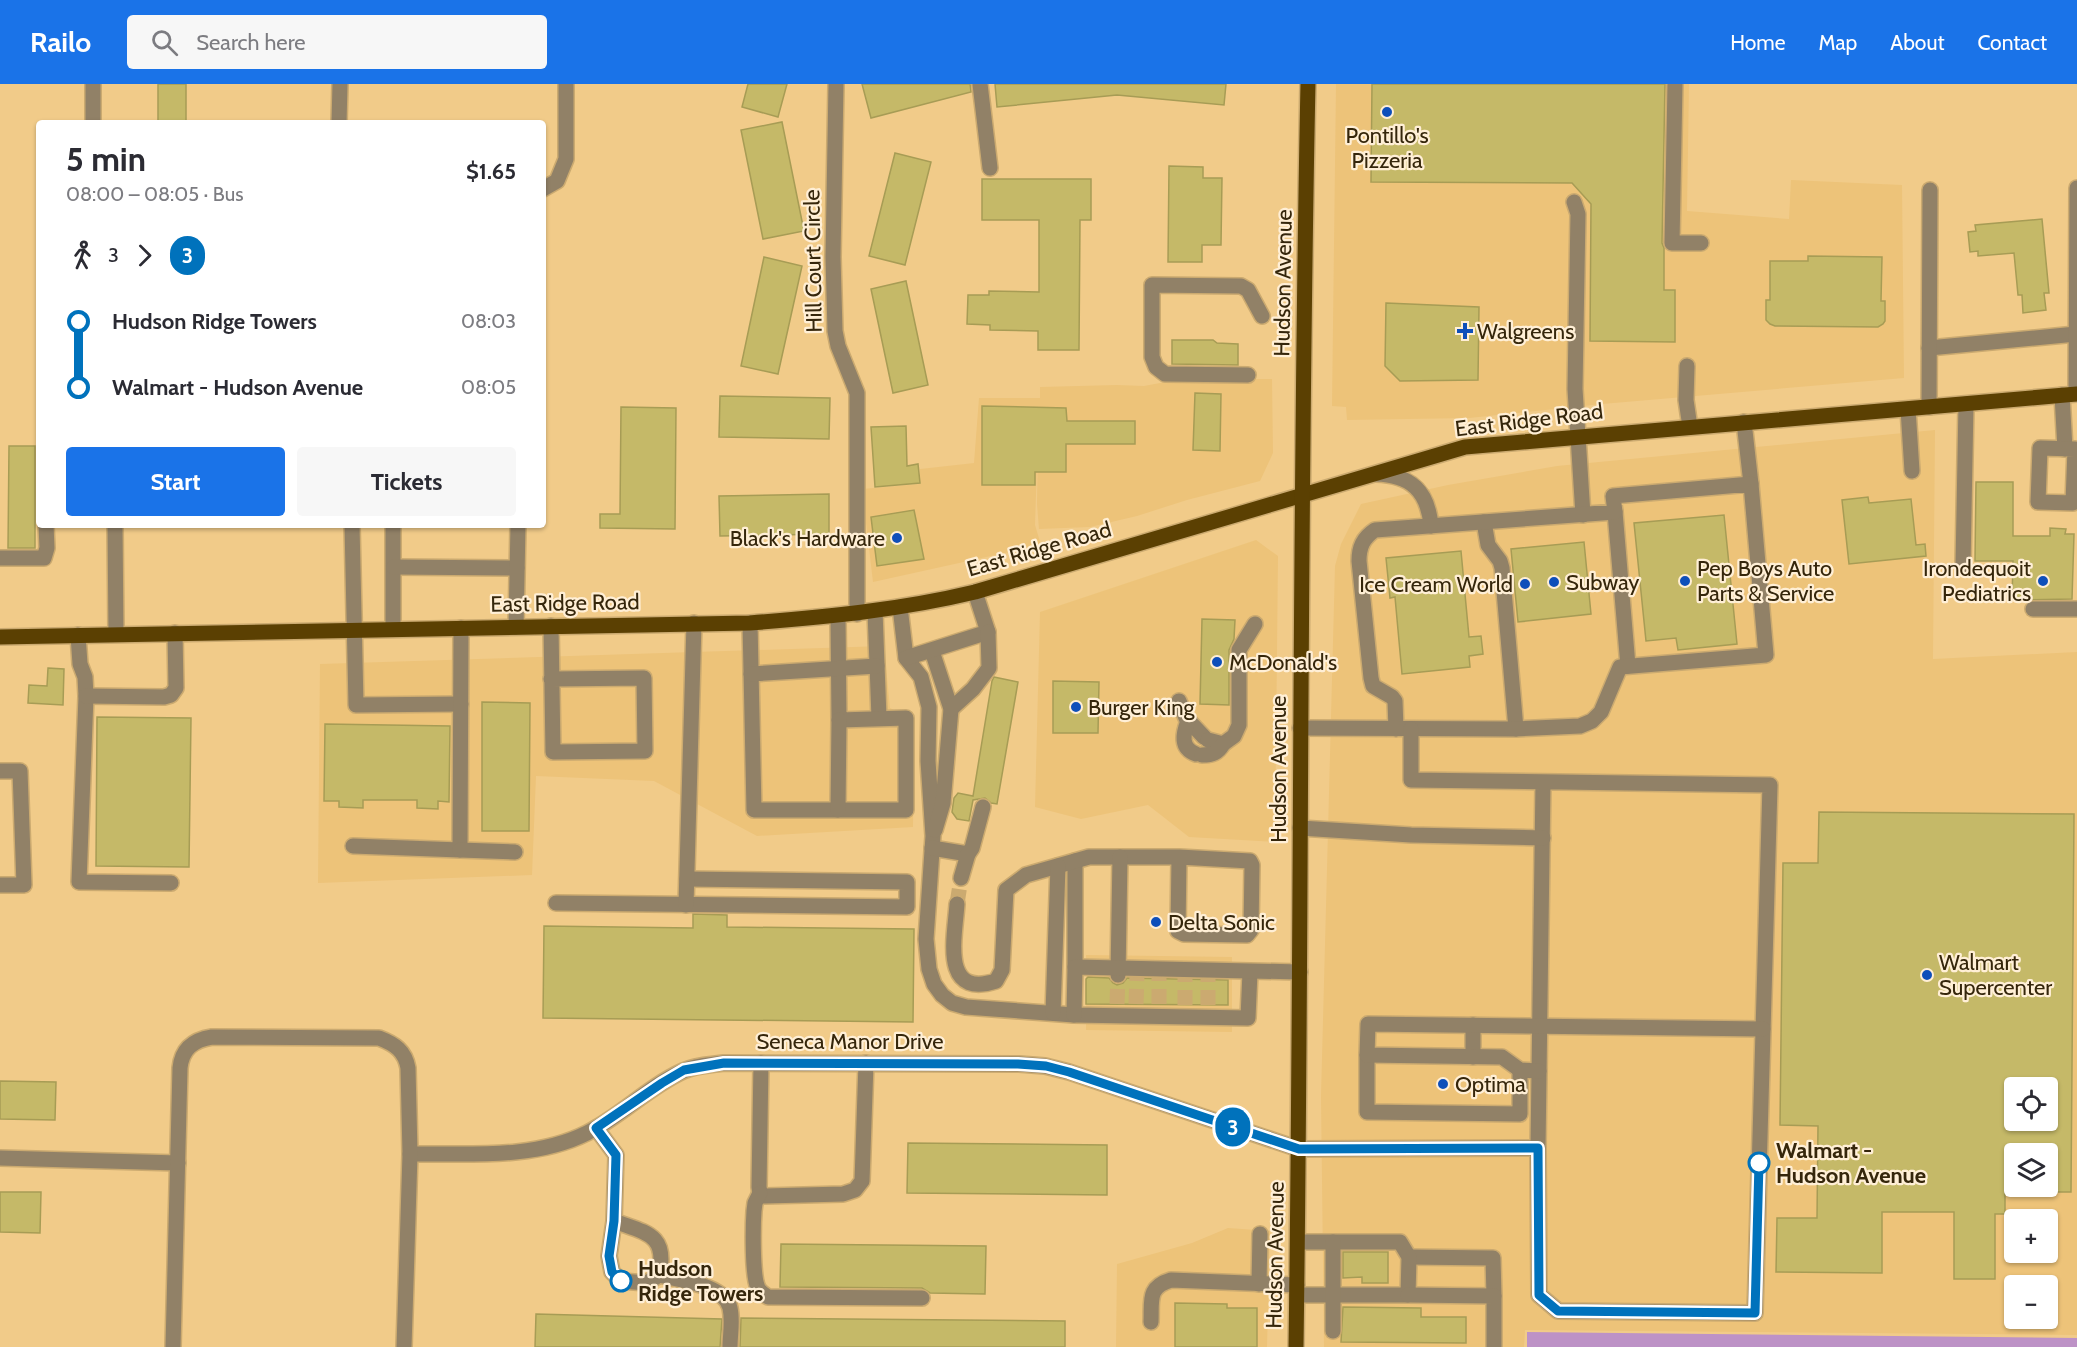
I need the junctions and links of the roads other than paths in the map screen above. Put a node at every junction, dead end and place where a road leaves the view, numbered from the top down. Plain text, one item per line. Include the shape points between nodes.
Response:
1 (93, 84) edge
2 (340, 84) edge
3 (567, 84) edge
4 (836, 84) edge
5 (980, 84) edge
6 (1308, 84) edge
7 (1675, 84) edge
8 (93, 120) edge
9 (339, 120) edge
10 (990, 168) dead end
11 (546, 187) edge
12 (2077, 188) edge
13 (1930, 190) dead end
14 (1574, 202) dead end
15 (1701, 243) dead end
16 (1262, 316) dead end
17 (2076, 334) edge
18 (1929, 348) junction
19 (1687, 366) dead end
20 (1248, 375) dead end
21 (2072, 395) edge
22 (1966, 404) junction
23 (1929, 407) junction
24 (1908, 409) junction
25 (1744, 422) junction
26 (1690, 427) junction
27 (1579, 436) junction
28 (2065, 449) junction
29 (1912, 471) dead end
30 (1376, 474) junction
31 (1750, 484) junction
32 (1303, 496) junction
33 (2075, 505) edge
34 (1615, 512) junction
35 (1583, 515) junction
36 (1484, 522) junction
37 (1431, 526) junction
38 (46, 528) edge
39 (115, 528) edge
40 (352, 528) edge
41 (393, 528) edge
42 (518, 528) edge
43 (0, 558) edge
44 (1963, 566) dead end
45 (394, 567) junction
46 (517, 568) junction
47 (975, 592) junction
48 (900, 607) junction
49 (2033, 609) dead end
50 (2077, 609) edge
51 (875, 611) junction
52 (857, 614) junction
53 (838, 616) junction
54 (694, 623) junction
55 (750, 623) junction
56 (1255, 624) dead end
57 (551, 626) junction
58 (461, 627) junction
59 (516, 627) junction
60 (393, 629) junction
61 (354, 630) junction
62 (988, 632) junction
63 (175, 633) junction
64 (116, 634) junction
65 (78, 635) junction
66 (0, 637) edge
67 (932, 651) junction
68 (906, 658) junction
69 (878, 666) junction
70 (1628, 666) junction
71 (839, 669) junction
72 (751, 674) junction
73 (552, 679) junction
74 (86, 696) junction
75 (1179, 701) dead end
76 (461, 704) junction
77 (951, 709) junction
78 (879, 718) junction
79 (839, 720) junction
80 (1300, 728) junction
81 (1404, 729) junction
82 (1516, 729) junction
83 (0, 771) edge
84 (1544, 782) junction
85 (983, 807) dead end
86 (838, 810) junction
87 (1300, 828) junction
88 (1543, 838) junction
89 (932, 842) junction
90 (353, 846) dead end
91 (460, 850) junction
92 (514, 852) dead end
93 (968, 854) junction
94 (1120, 857) junction
95 (1179, 858) junction
96 (1075, 861) junction
97 (1058, 866) junction
98 (961, 878) tunnel mouth
99 (687, 879) junction
100 (171, 883) dead end
101 (0, 885) edge
102 (555, 903) dead end
103 (957, 904) tunnel mouth
104 (686, 905) junction
105 (1075, 967) junction
106 (1118, 972) junction
107 (1250, 972) junction
108 (1299, 972) junction
109 (1053, 1013) junction
110 (1074, 1014) junction
111 (1473, 1026) junction
112 (1540, 1026) junction
113 (1763, 1029) junction
114 (1367, 1055) junction
115 (1473, 1057) junction
116 (761, 1063) junction
117 (866, 1063) junction
118 (1520, 1070) junction
119 (1539, 1071) junction
120 (596, 1128) junction
121 (1538, 1148) junction
122 (1299, 1149) junction
123 (410, 1154) junction
124 (0, 1158) edge
125 (178, 1163) junction
126 (760, 1193) junction
127 (614, 1221) junction
128 (1260, 1234) dead end
129 (1298, 1242) junction
130 (1333, 1242) junction
131 (1408, 1257) junction
132 (659, 1275) junction
133 (1259, 1284) junction
134 (1297, 1290) junction
135 (1334, 1295) junction
136 (1408, 1295) junction
137 (1494, 1296) junction
138 (922, 1299) dead end
139 (1150, 1322) dead end
140 (1333, 1331) dead end
141 (173, 1347) edge
142 (404, 1347) edge
143 (730, 1347) edge
144 (1296, 1347) edge
145 (1494, 1347) edge

1 - 8 street
2 - 9 street
3 - 11 street via 566,159 557,181
4 - 52 street, Hill Court Circle via 835,332 857,393
5 - 10 street
6 - 32 main road, Hudson Avenue
7 - 15 street via 1672,243
12 - 17 street
13 - 18 street
14 - 27 street via 1578,214 1575,389
16 - 20 street via 1248,290 1241,286 1152,285 1152,357 1156,367 1165,374
17 - 18 street
17 - 21 street
18 - 23 street
19 - 26 street
21 - 22 main road, East Ridge Road
21 - 28 street
22 - 23 main road, East Ridge Road
22 - 44 street
23 - 24 main road, East Ridge Road
24 - 25 main road, East Ridge Road
24 - 29 street
25 - 26 main road, East Ridge Road
25 - 31 street
26 - 27 main road, East Ridge Road
27 - 30 main road, East Ridge Road via 1465,447
27 - 35 street
28 - 33 street via 2075,449
28 - 33 street via 2040,448 2038,502
30 - 32 main road, East Ridge Road
30 - 37 street via 1392,474 1419,490 1427,502
31 - 34 street via 1613,496
31 - 70 street via 1766,654
32 - 47 main road, East Ridge Road
32 - 80 main road, Hudson Avenue
34 - 35 street
34 - 70 street
35 - 36 street
36 - 37 street
36 - 82 street via 1488,545 1502,568
37 - 81 street via 1375,530 1360,547 1371,678 1373,686 1395,701
38 - 43 street via 44,558
39 - 64 street
40 - 61 street
41 - 45 street
42 - 46 street
45 - 46 street
45 - 60 street
46 - 59 street
47 - 48 main road, East Ridge Road
47 - 62 street
48 - 51 main road, East Ridge Road
48 - 68 street
49 - 50 street
51 - 52 main road, East Ridge Road
51 - 69 street
52 - 53 main road, East Ridge Road
53 - 55 main road, East Ridge Road
53 - 71 street
54 - 55 main road, East Ridge Road
54 - 57 main road, East Ridge Road
54 - 99 street
55 - 72 street
56 - 75 street via 1239,650 1239,725 1234,736 1189,751 1184,742 1188,721
57 - 59 main road, East Ridge Road
57 - 73 street
58 - 59 main road, East Ridge Road
58 - 60 main road, East Ridge Road
58 - 76 street
60 - 61 main road, East Ridge Road
61 - 63 main road, East Ridge Road
61 - 76 street via 356,705
62 - 67 street
62 - 77 street via 989,668
63 - 64 main road, East Ridge Road
63 - 74 street via 176,688 171,694
64 - 65 main road, East Ridge Road
65 - 66 main road, East Ridge Road
65 - 74 street
67 - 68 street
67 - 77 street
68 - 89 street via 921,677 928,708
69 - 71 street
69 - 78 street
70 - 82 street via 1620,667 1601,712 1593,721 1580,726
71 - 72 street
71 - 79 street
72 - 86 street via 754,810
73 - 73 street via 552,752 645,751 644,678
74 - 100 street via 79,882
76 - 91 street
77 - 89 street via 943,803
78 - 79 street
78 - 86 street via 906,718 906,810
79 - 86 street
80 - 81 street
80 - 87 main road, Hudson Avenue
81 - 82 street
81 - 84 street via 1411,780
83 - 101 street via 20,771 24,885
84 - 88 street
84 - 113 street via 1770,785
85 - 93 street
87 - 88 street
87 - 108 main road, Hudson Avenue
88 - 112 street
89 - 93 street
89 - 109 street via 926,939 934,984 952,1003 966,1007
90 - 91 street
91 - 92 street
93 - 98 street
94 - 95 street
94 - 96 street
94 - 106 street
95 - 95 street via 1250,861 1250,933 1178,931
96 - 97 street
96 - 105 street
97 - 103 street via 1026,875 1006,890 1002,970 996,981 971,983 959,976 954,965
97 - 109 street
99 - 104 street
99 - 104 street via 907,882 907,907
102 - 104 street
105 - 106 street
105 - 110 street
106 - 107 street
107 - 108 street
107 - 110 street via 1248,1018 1184,1010 1116,1009
108 - 122 main road, Hudson Avenue
109 - 110 street
111 - 112 street
111 - 114 street via 1368,1024
111 - 115 street
112 - 113 street
112 - 119 street
113 - 121 street via 1755,1313 1558,1311 1539,1295
114 - 115 street
114 - 118 street via 1367,1112 1520,1114
115 - 118 street via 1502,1057
116 - 117 street, Seneca Manor Drive
116 - 120 street, Seneca Manor Drive via 724,1063 684,1070
116 - 126 street
117 - 122 street, Seneca Manor Drive via 1046,1066
117 - 126 street via 862,1181 855,1190 843,1194
118 - 119 street
119 - 121 street
120 - 123 street, Seneca Manor Drive via 560,1145 532,1150
120 - 127 street via 616,1155
121 - 122 street, Seneca Manor Drive
122 - 129 main road, Hudson Avenue
123 - 125 street via 408,1068 404,1055 392,1043 379,1038 203,1038 191,1044 181,1060
123 - 142 street
124 - 125 street
125 - 141 street
126 - 138 street via 754,1217 755,1276 757,1287 768,1297
127 - 132 street via 650,1235 660,1245 663,1259
127 - 132 street via 609,1256 612,1272 621,1281 647,1283
128 - 133 street
129 - 130 street
129 - 134 main road, Hudson Avenue
130 - 131 street via 1400,1242
130 - 135 street
131 - 136 street
131 - 137 street via 1493,1258
132 - 143 street via 713,1290 725,1298 730,1306
133 - 134 street
133 - 139 street via 1171,1280 1159,1284 1152,1292
134 - 135 street
134 - 144 main road, Hudson Avenue
135 - 136 street
135 - 140 street
136 - 137 street
137 - 145 street

